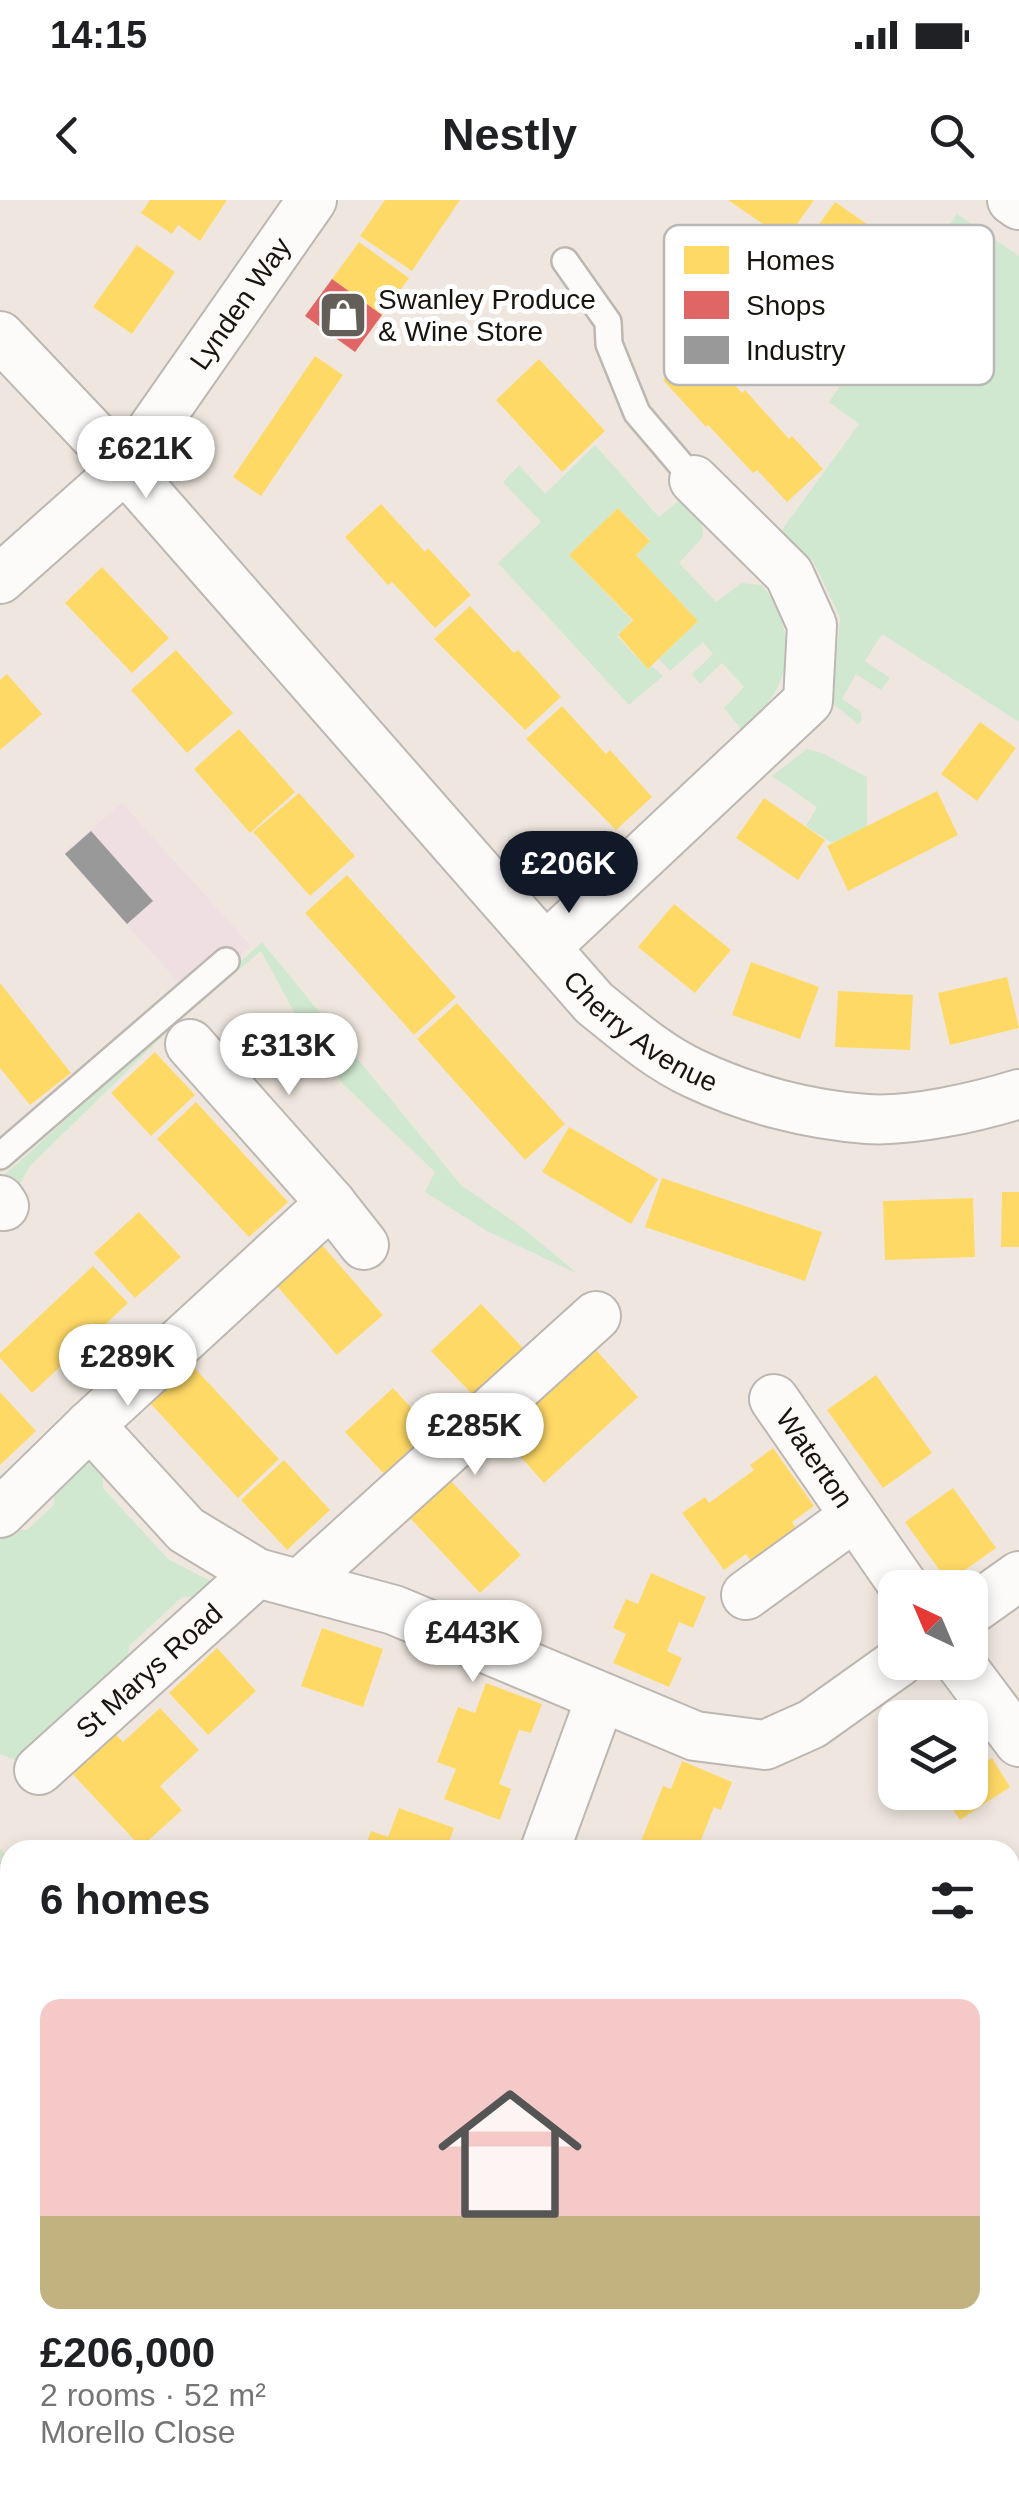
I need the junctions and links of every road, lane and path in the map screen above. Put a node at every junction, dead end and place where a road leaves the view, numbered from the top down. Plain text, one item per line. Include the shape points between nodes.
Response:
1 (312, 200) edge
2 (1012, 200) edge
3 (1019, 205) edge
4 (565, 261) dead end
5 (0, 336) edge
6 (125, 468) junction
7 (694, 480) joint
8 (0, 580) edge
9 (546, 948) junction
10 (226, 961) dead end
11 (190, 1044) dead end
12 (1019, 1094) edge
13 (0, 1156) edge
14 (331, 1204) junction
15 (364, 1245) dead end
16 (596, 1316) dead end
17 (774, 1400) dead end
18 (90, 1425) junction
19 (0, 1512) edge
20 (855, 1516) junction
21 (892, 1570) edge
22 (1019, 1576) edge
23 (279, 1578) junction
24 (746, 1594) dead end
25 (988, 1598) edge
26 (878, 1676) edge
27 (972, 1680) edge
28 (601, 1697) junction
29 (1019, 1742) edge
30 (39, 1770) dead end
31 (549, 1840) edge

1 - 6 street, Lynden Way
2 - 3 street
4 - 7 lane via 608,322 609,344 637,414
5 - 6 street, Cherry Avenue
6 - 8 street, Lynden Way
6 - 9 street, Cherry Avenue
7 - 9 street via 789,574 812,626 808,701
9 - 12 street, Cherry Avenue via 594,1003 637,1038 694,1074 783,1106 869,1120 972,1108
10 - 13 lane
11 - 14 street
14 - 15 street
14 - 18 street
16 - 23 street, St Marys Road
17 - 20 street, Waterton
18 - 19 street
18 - 23 street via 186,1530
20 - 21 street, Waterton
20 - 24 street, Waterton
22 - 25 street
23 - 28 street via 394,1610
23 - 30 street, St Marys Road
26 - 28 street via 812,1724 765,1745 695,1736
27 - 29 street
28 - 31 street

